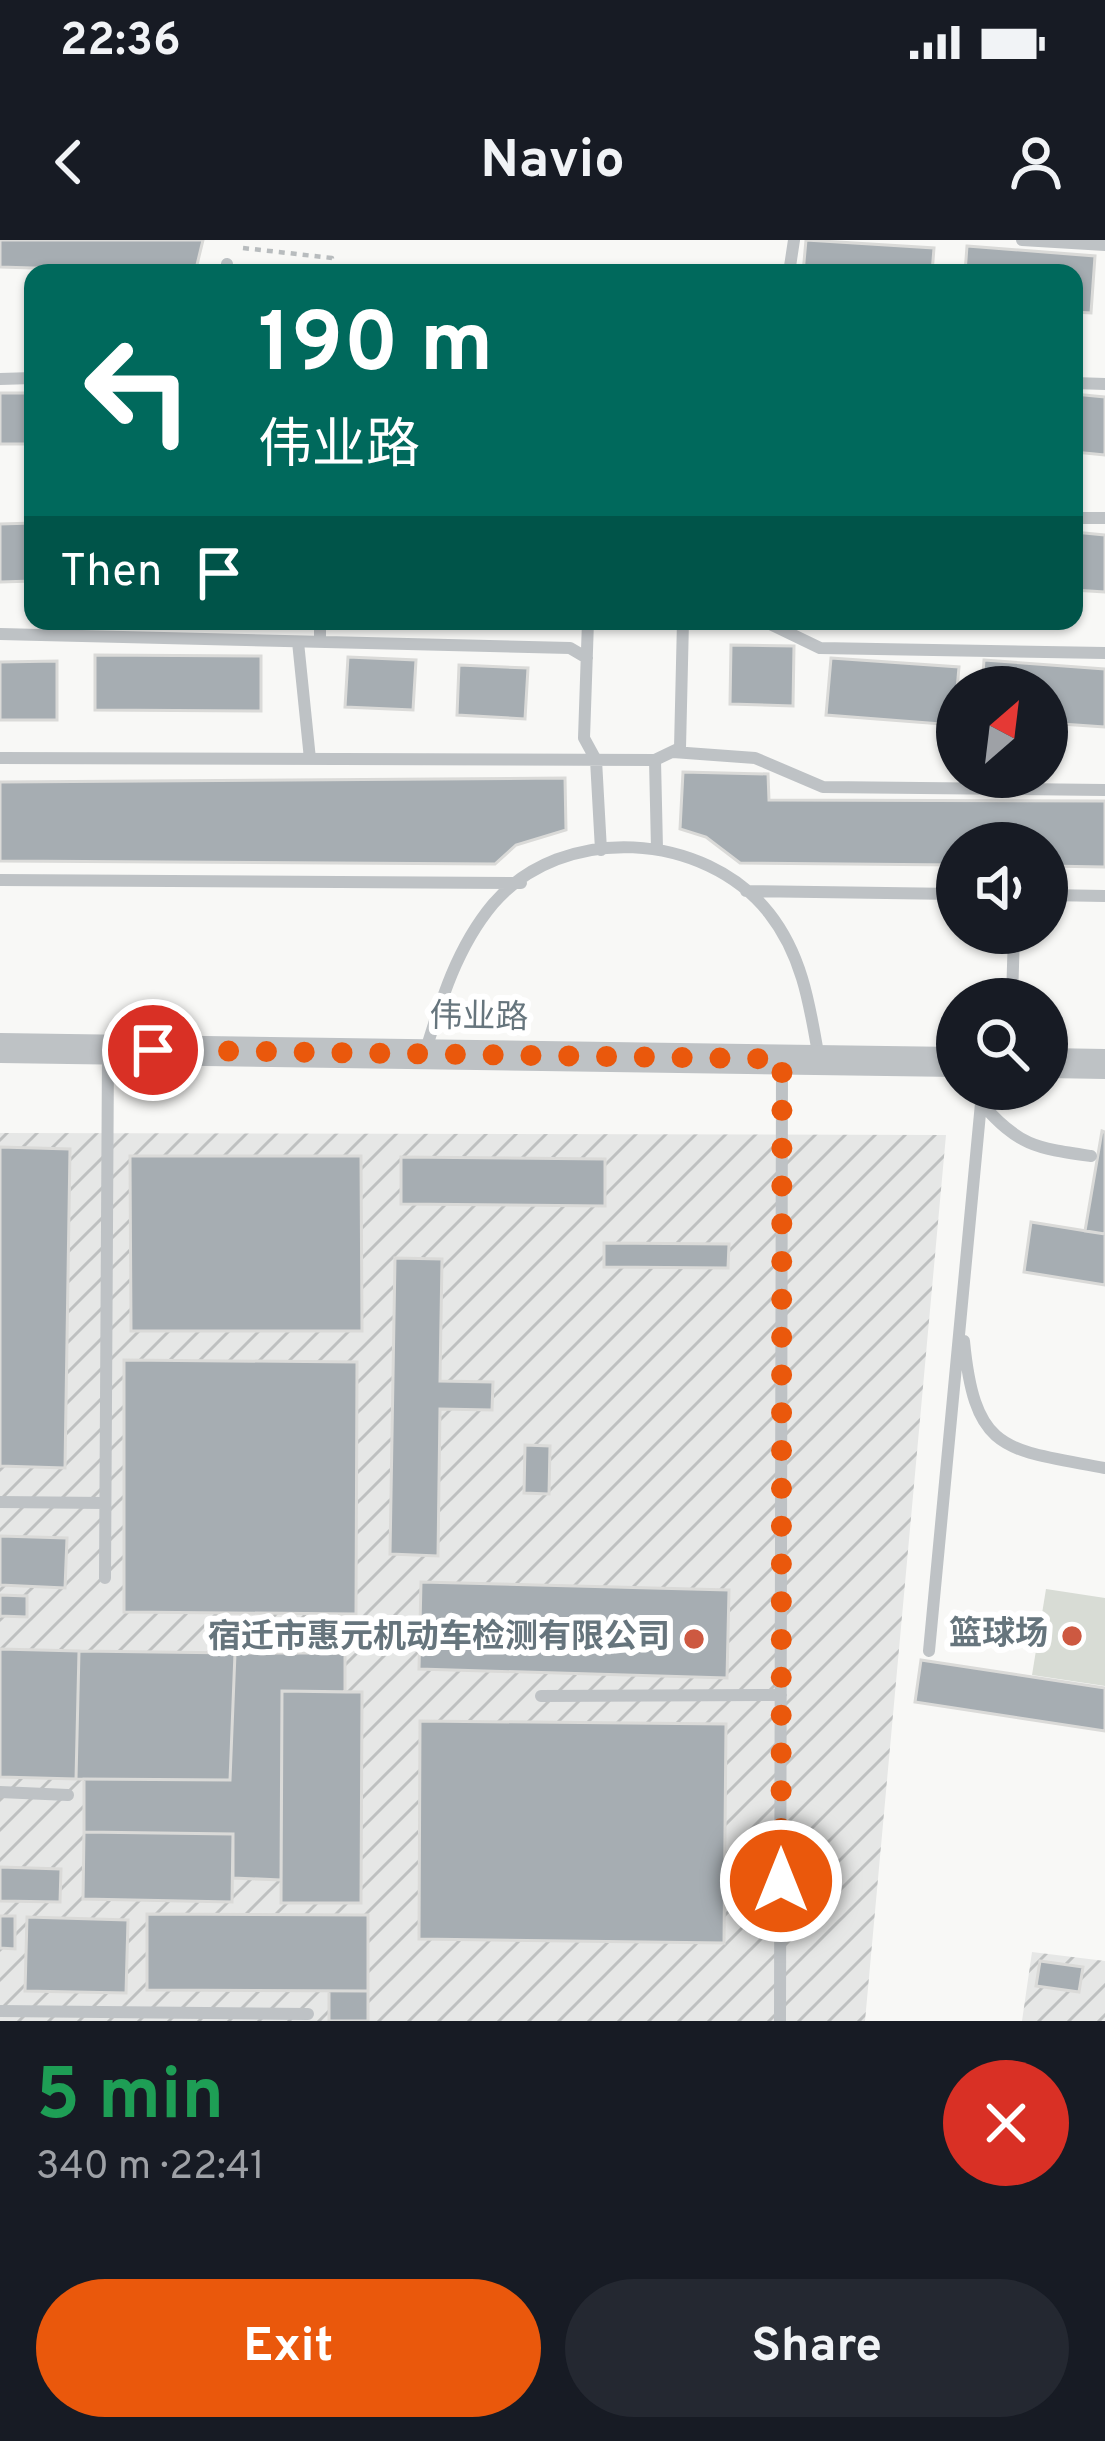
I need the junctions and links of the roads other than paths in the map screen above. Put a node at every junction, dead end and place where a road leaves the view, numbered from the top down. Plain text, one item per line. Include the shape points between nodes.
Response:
1 (1022, 240) edge
2 (1105, 244) edge
3 (320, 630) edge
4 (588, 630) edge
5 (683, 630) edge
6 (783, 630) edge
7 (0, 634) edge
8 (298, 642) junction
9 (320, 642) junction
10 (1105, 653) edge
11 (586, 658) junction
12 (672, 752) junction
13 (0, 758) edge
14 (310, 759) junction
15 (596, 760) junction
16 (656, 760) junction
17 (1105, 790) edge
18 (657, 849) junction
19 (601, 850) junction
20 (0, 880) edge
21 (521, 883) junction
22 (746, 891) junction
23 (936, 894) edge
24 (1068, 896) edge
25 (1105, 896) edge
26 (0, 1048) edge
27 (107, 1049) junction
28 (424, 1054) junction
29 (782, 1059) junction
30 (819, 1060) junction
31 (936, 1062) edge
32 (1068, 1063) edge
33 (1105, 1064) edge
34 (980, 1110) edge
35 (991, 1110) edge
36 (1090, 1156) dead end
37 (962, 1310) junction
38 (1105, 1468) edge
39 (0, 1502) edge
40 (105, 1502) junction
41 (105, 1578) dead end
42 (929, 1651) dead end
43 (781, 1695) junction
44 (541, 1696) dead end
45 (0, 1792) edge
46 (68, 1796) dead end
47 (0, 2011) edge
48 (308, 2014) dead end
49 (780, 2021) edge

1 - 2 lane
3 - 9 lane
4 - 11 lane
5 - 12 lane via 680,748
6 - 10 lane via 820,647
7 - 8 lane
8 - 9 lane
8 - 14 lane
9 - 11 lane via 570,648
11 - 15 lane via 584,738
12 - 16 lane
12 - 17 lane via 755,758 823,787
13 - 14 lane
14 - 15 lane
15 - 16 lane
15 - 19 lane
16 - 18 lane
18 - 19 lane
18 - 22 lane via 695,856
19 - 21 lane
20 - 21 lane
21 - 28 lane via 496,901 468,940
22 - 23 lane
22 - 30 lane via 770,914 803,972
24 - 25 lane
26 - 27 street, 伟业路
27 - 28 street, 伟业路
27 - 40 lane
28 - 29 street, 伟业路
29 - 30 street, 伟业路
29 - 43 lane
30 - 31 street, 伟业路
32 - 33 street
34 - 37 lane
35 - 36 lane via 1008,1134 1032,1148
37 - 38 lane via 968,1381 993,1437 1020,1452
37 - 42 lane
39 - 40 lane
40 - 41 lane
43 - 44 lane
43 - 49 lane
45 - 46 lane
47 - 48 lane

